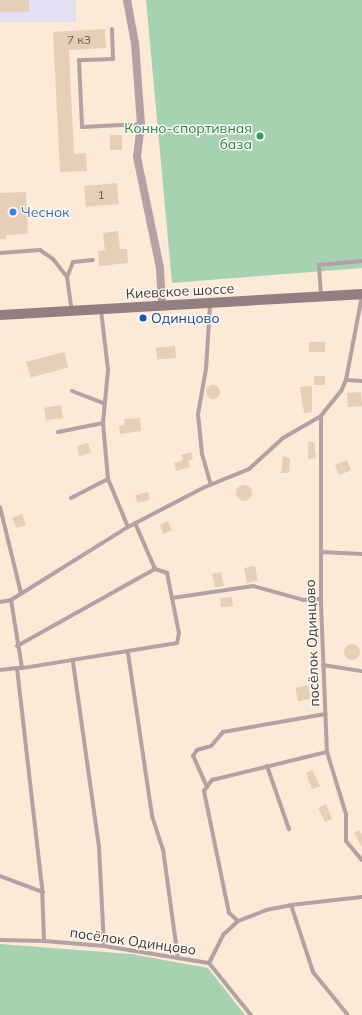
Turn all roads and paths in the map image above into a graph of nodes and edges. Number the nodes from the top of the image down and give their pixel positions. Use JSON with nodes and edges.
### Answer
{"nodes":[{"id":1,"x":126,"y":0,"type":"edge"},
{"id":2,"x":112,"y":29,"type":"dead end"},
{"id":3,"x":141,"y":124,"type":"junction"},
{"id":4,"x":0,"y":253,"type":"edge"},
{"id":5,"x":93,"y":260,"type":"dead end"},
{"id":6,"x":362,"y":261,"type":"edge"},
{"id":7,"x":67,"y":277,"type":"junction"},
{"id":8,"x":362,"y":295,"type":"edge"},
{"id":9,"x":321,"y":298,"type":"junction"},
{"id":10,"x":210,"y":304,"type":"junction"},
{"id":11,"x":162,"y":306,"type":"junction"},
{"id":12,"x":101,"y":310,"type":"junction"},
{"id":13,"x":72,"y":312,"type":"junction"},
{"id":14,"x":0,"y":315,"type":"edge"},
{"id":15,"x":346,"y":380,"type":"junction"},
{"id":16,"x":362,"y":381,"type":"edge"},
{"id":17,"x":72,"y":391,"type":"dead end"},
{"id":18,"x":104,"y":403,"type":"junction"},
{"id":19,"x":321,"y":416,"type":"junction"},
{"id":20,"x":103,"y":423,"type":"junction"},
{"id":21,"x":58,"y":432,"type":"dead end"},
{"id":22,"x":108,"y":479,"type":"junction"},
{"id":23,"x":211,"y":485,"type":"junction"},
{"id":24,"x":71,"y":498,"type":"dead end"},
{"id":25,"x":0,"y":507,"type":"edge"},
{"id":26,"x":135,"y":523,"type":"junction"},
{"id":27,"x":128,"y":527,"type":"junction"},
{"id":28,"x":321,"y":552,"type":"junction"},
{"id":29,"x":362,"y":554,"type":"edge"},
{"id":30,"x":155,"y":569,"type":"junction"},
{"id":31,"x":21,"y":593,"type":"junction"},
{"id":32,"x":172,"y":598,"type":"junction"},
{"id":33,"x":322,"y":599,"type":"junction"},
{"id":34,"x":11,"y":600,"type":"junction"},
{"id":35,"x":0,"y":602,"type":"edge"},
{"id":36,"x":17,"y":646,"type":"junction"},
{"id":37,"x":128,"y":653,"type":"junction"},
{"id":38,"x":73,"y":662,"type":"junction"},
{"id":39,"x":323,"y":665,"type":"junction"},
{"id":40,"x":19,"y":668,"type":"junction"},
{"id":41,"x":0,"y":670,"type":"edge"},
{"id":42,"x":362,"y":671,"type":"edge"},
{"id":43,"x":325,"y":714,"type":"junction"},
{"id":44,"x":327,"y":752,"type":"junction"},
{"id":45,"x":267,"y":766,"type":"junction"},
{"id":46,"x":207,"y":787,"type":"junction"},
{"id":47,"x":289,"y":829,"type":"dead end"},
{"id":48,"x":362,"y":860,"type":"edge"},
{"id":49,"x":0,"y":876,"type":"edge"},
{"id":50,"x":43,"y":892,"type":"junction"},
{"id":51,"x":362,"y":897,"type":"edge"},
{"id":52,"x":291,"y":905,"type":"junction"},
{"id":53,"x":238,"y":921,"type":"junction"},
{"id":54,"x":0,"y":940,"type":"edge"},
{"id":55,"x":44,"y":941,"type":"junction"},
{"id":56,"x":104,"y":946,"type":"junction"},
{"id":57,"x":178,"y":958,"type":"junction"},
{"id":58,"x":209,"y":964,"type":"junction"},
{"id":59,"x":251,"y":1015,"type":"edge"},
{"id":60,"x":348,"y":1015,"type":"edge"}],
"edges":[{"from":1,"to":3,"type":"street"},
{"from":2,"to":3,"type":"lane"},
{"from":3,"to":11,"type":"street"},
{"from":4,"to":7,"type":"lane"},
{"from":5,"to":7,"type":"lane"},
{"from":6,"to":9,"type":"lane"},
{"from":7,"to":13,"type":"lane"},
{"from":8,"to":9,"type":"main road","name":"Киевское шоссе"},
{"from":8,"to":15,"type":"lane"},
{"from":9,"to":10,"type":"main road","name":"Киевское шоссе"},
{"from":10,"to":11,"type":"main road","name":"Киевское шоссе"},
{"from":10,"to":23,"type":"lane"},
{"from":11,"to":12,"type":"main road","name":"Киевское шоссе"},
{"from":12,"to":13,"type":"main road","name":"Киевское шоссе"},
{"from":12,"to":18,"type":"lane"},
{"from":13,"to":14,"type":"main road","name":"Киевское шоссе"},
{"from":15,"to":16,"type":"lane"},
{"from":15,"to":19,"type":"lane"},
{"from":17,"to":18,"type":"lane"},
{"from":18,"to":20,"type":"lane"},
{"from":19,"to":23,"type":"lane"},
{"from":19,"to":28,"type":"lane","name":"посёлок Одинцово"},
{"from":20,"to":21,"type":"lane"},
{"from":20,"to":22,"type":"lane"},
{"from":22,"to":24,"type":"lane"},
{"from":22,"to":27,"type":"lane"},
{"from":23,"to":26,"type":"lane"},
{"from":25,"to":31,"type":"lane"},
{"from":26,"to":27,"type":"lane"},
{"from":26,"to":30,"type":"lane"},
{"from":27,"to":31,"type":"lane"},
{"from":28,"to":29,"type":"lane"},
{"from":28,"to":33,"type":"lane","name":"посёлок Одинцово"},
{"from":30,"to":32,"type":"lane"},
{"from":30,"to":36,"type":"lane"},
{"from":31,"to":34,"type":"lane"},
{"from":32,"to":33,"type":"lane"},
{"from":32,"to":37,"type":"lane"},
{"from":33,"to":39,"type":"lane","name":"посёлок Одинцово"},
{"from":34,"to":35,"type":"lane"},
{"from":34,"to":36,"type":"lane"},
{"from":36,"to":40,"type":"lane"},
{"from":37,"to":38,"type":"lane"},
{"from":37,"to":57,"type":"lane"},
{"from":38,"to":40,"type":"lane"},
{"from":38,"to":56,"type":"lane"},
{"from":39,"to":42,"type":"lane"},
{"from":39,"to":43,"type":"lane","name":"посёлок Одинцово"},
{"from":40,"to":41,"type":"lane"},
{"from":40,"to":50,"type":"lane"},
{"from":43,"to":44,"type":"lane","name":"посёлок Одинцово"},
{"from":43,"to":46,"type":"lane"},
{"from":44,"to":45,"type":"lane"},
{"from":44,"to":48,"type":"lane","name":"посёлок Одинцово"},
{"from":45,"to":46,"type":"lane"},
{"from":45,"to":47,"type":"lane"},
{"from":46,"to":53,"type":"lane"},
{"from":49,"to":50,"type":"lane"},
{"from":50,"to":55,"type":"lane"},
{"from":51,"to":52,"type":"lane","name":"посёлок Одинцово"},
{"from":52,"to":53,"type":"lane","name":"посёлок Одинцово"},
{"from":52,"to":60,"type":"lane"},
{"from":53,"to":58,"type":"lane","name":"посёлок Одинцово"},
{"from":54,"to":55,"type":"lane","name":"посёлок Одинцово"},
{"from":55,"to":56,"type":"lane","name":"посёлок Одинцово"},
{"from":56,"to":57,"type":"lane","name":"посёлок Одинцово"},
{"from":57,"to":58,"type":"lane","name":"посёлок Одинцово"},
{"from":58,"to":59,"type":"lane"}]}
